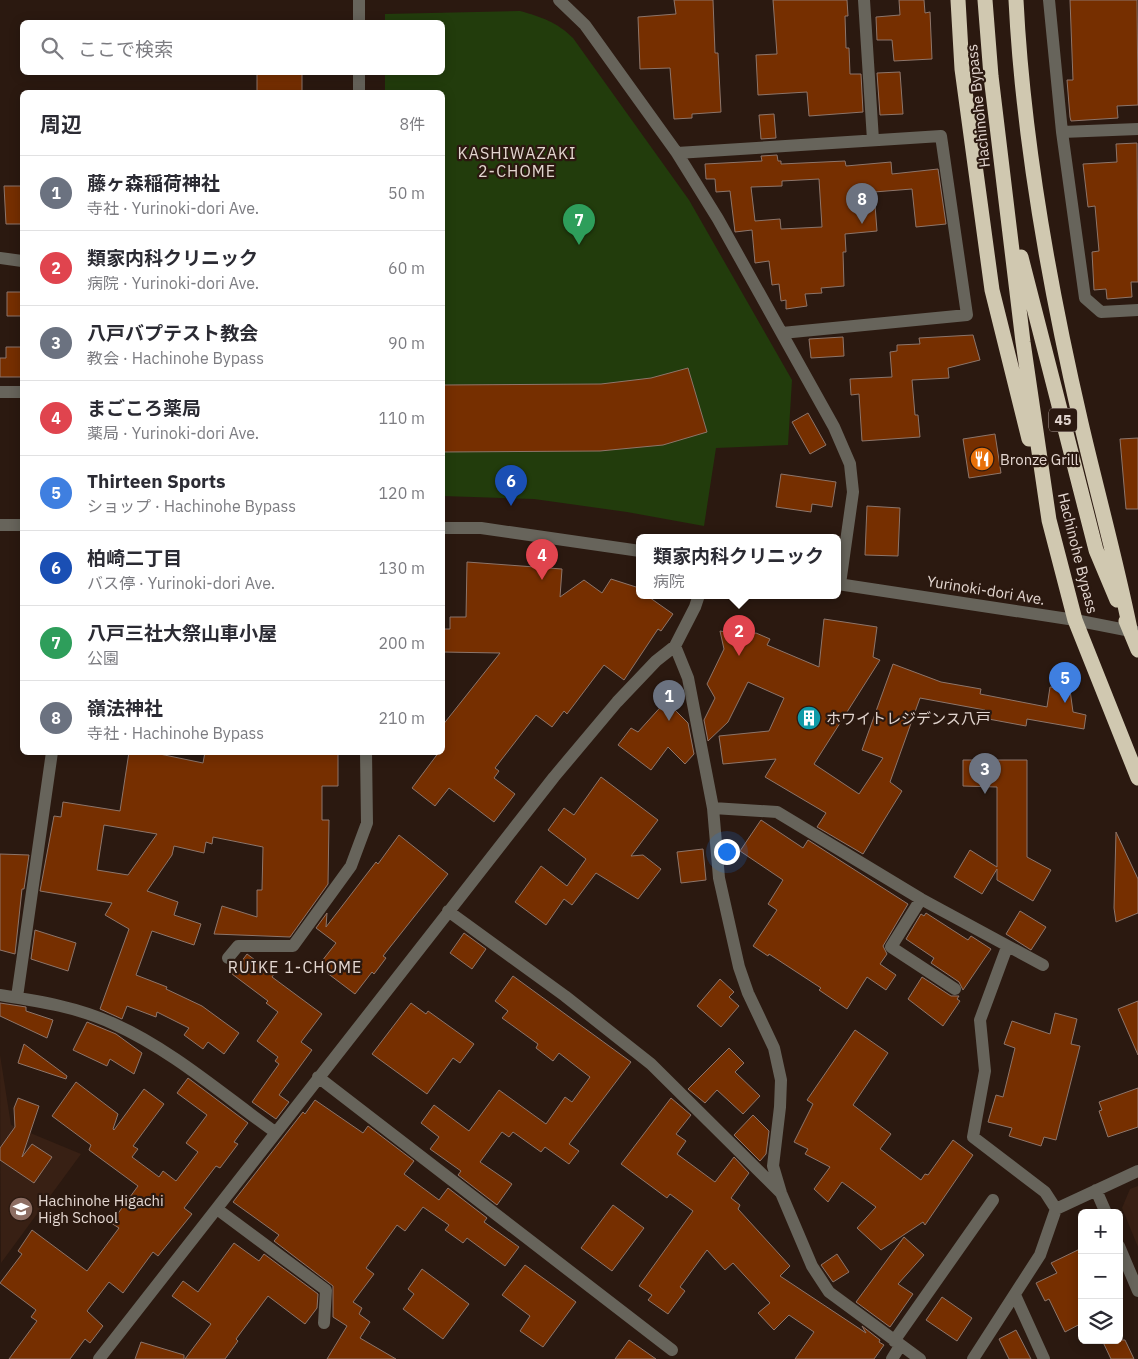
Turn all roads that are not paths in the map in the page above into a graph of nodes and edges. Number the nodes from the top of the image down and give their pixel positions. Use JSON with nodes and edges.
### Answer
{"nodes":[{"id":1,"x":359,"y":0,"type":"edge"},
{"id":2,"x":559,"y":0,"type":"edge"},
{"id":3,"x":864,"y":0,"type":"edge"},
{"id":4,"x":958,"y":0,"type":"edge"},
{"id":5,"x":985,"y":0,"type":"edge"},
{"id":6,"x":1016,"y":0,"type":"edge"},
{"id":7,"x":1048,"y":0,"type":"edge"},
{"id":8,"x":359,"y":20,"type":"edge"},
{"id":9,"x":359,"y":75,"type":"edge"},
{"id":10,"x":359,"y":90,"type":"edge"},
{"id":11,"x":1138,"y":129,"type":"edge"},
{"id":12,"x":1062,"y":132,"type":"junction"},
{"id":13,"x":873,"y":140,"type":"junction"},
{"id":14,"x":677,"y":153,"type":"junction"},
{"id":15,"x":1008,"y":207,"type":"junction"},
{"id":16,"x":0,"y":258,"type":"edge"},
{"id":17,"x":20,"y":261,"type":"edge"},
{"id":18,"x":1138,"y":310,"type":"edge"},
{"id":19,"x":782,"y":333,"type":"junction"},
{"id":20,"x":0,"y":392,"type":"edge"},
{"id":21,"x":20,"y":392,"type":"edge"},
{"id":22,"x":1049,"y":520,"type":"junction"},
{"id":23,"x":0,"y":525,"type":"edge"},
{"id":24,"x":20,"y":525,"type":"edge"},
{"id":25,"x":445,"y":528,"type":"edge"},
{"id":26,"x":636,"y":551,"type":"edge"},
{"id":27,"x":841,"y":571,"type":"edge"},
{"id":28,"x":841,"y":584,"type":"edge"},
{"id":29,"x":698,"y":599,"type":"edge"},
{"id":30,"x":1075,"y":620,"type":"junction"},
{"id":31,"x":1135,"y":630,"type":"edge"},
{"id":32,"x":675,"y":646,"type":"junction"},
{"id":33,"x":1138,"y":650,"type":"edge"},
{"id":34,"x":52,"y":755,"type":"edge"},
{"id":35,"x":366,"y":755,"type":"edge"},
{"id":36,"x":1138,"y":778,"type":"edge"},
{"id":37,"x":713,"y":808,"type":"junction"},
{"id":38,"x":920,"y":899,"type":"junction"},
{"id":39,"x":448,"y":911,"type":"junction"},
{"id":40,"x":1008,"y":947,"type":"junction"},
{"id":41,"x":228,"y":958,"type":"dead end"},
{"id":42,"x":1043,"y":965,"type":"dead end"},
{"id":43,"x":955,"y":989,"type":"dead end"},
{"id":44,"x":0,"y":994,"type":"edge"},
{"id":45,"x":16,"y":997,"type":"junction"},
{"id":46,"x":318,"y":1077,"type":"junction"},
{"id":47,"x":275,"y":1132,"type":"junction"},
{"id":48,"x":1138,"y":1171,"type":"edge"},
{"id":49,"x":1096,"y":1190,"type":"junction"},
{"id":50,"x":781,"y":1193,"type":"junction"},
{"id":51,"x":993,"y":1200,"type":"dead end"},
{"id":52,"x":217,"y":1209,"type":"junction"},
{"id":53,"x":1056,"y":1209,"type":"junction"},
{"id":54,"x":1104,"y":1209,"type":"edge"},
{"id":55,"x":1122,"y":1254,"type":"edge"},
{"id":56,"x":1138,"y":1291,"type":"edge"},
{"id":57,"x":1015,"y":1295,"type":"junction"},
{"id":58,"x":324,"y":1323,"type":"dead end"},
{"id":59,"x":897,"y":1344,"type":"junction"},
{"id":60,"x":672,"y":1350,"type":"dead end"},
{"id":61,"x":99,"y":1359,"type":"edge"},
{"id":62,"x":892,"y":1359,"type":"edge"},
{"id":63,"x":920,"y":1359,"type":"edge"},
{"id":64,"x":973,"y":1359,"type":"edge"},
{"id":65,"x":1044,"y":1359,"type":"edge"}],
"edges":[{"from":1,"to":8,"type":"street"},
{"from":2,"to":14,"type":"street"},
{"from":3,"to":13,"type":"street"},
{"from":4,"to":22,"type":"highway"},
{"from":5,"to":15,"type":"highway","name":"Hachinohe Bypass","number":"45"},
{"from":6,"to":31,"type":"highway"},
{"from":7,"to":12,"type":"street"},
{"from":9,"to":10,"type":"street"},
{"from":11,"to":12,"type":"street"},
{"from":12,"to":18,"type":"street"},
{"from":13,"to":14,"type":"street"},
{"from":13,"to":19,"type":"street"},
{"from":14,"to":19,"type":"street"},
{"from":15,"to":22,"type":"highway","name":"Hachinohe Bypass","number":"45"},
{"from":15,"to":31,"type":"highway","name":"Hachinohe Bypass","number":"45"},
{"from":16,"to":17,"type":"street"},
{"from":19,"to":27,"type":"street"},
{"from":20,"to":21,"type":"street"},
{"from":22,"to":30,"type":"highway","name":"Hachinohe Bypass","number":"45"},
{"from":23,"to":24,"type":"street"},
{"from":25,"to":26,"type":"street"},
{"from":28,"to":30,"type":"street","name":"Yurinoki-dori Ave."},
{"from":29,"to":32,"type":"street"},
{"from":30,"to":31,"type":"street","name":"Yurinoki-dori Ave."},
{"from":30,"to":36,"type":"highway","name":"Hachinohe Bypass","number":"45"},
{"from":31,"to":33,"type":"highway","name":"Hachinohe Bypass","number":"45"},
{"from":32,"to":37,"type":"street"},
{"from":32,"to":39,"type":"street"},
{"from":34,"to":45,"type":"street"},
{"from":35,"to":41,"type":"street"},
{"from":37,"to":38,"type":"street"},
{"from":37,"to":50,"type":"street"},
{"from":38,"to":40,"type":"street"},
{"from":38,"to":43,"type":"street"},
{"from":39,"to":46,"type":"street"},
{"from":39,"to":50,"type":"street"},
{"from":40,"to":42,"type":"street"},
{"from":40,"to":53,"type":"street"},
{"from":44,"to":45,"type":"street"},
{"from":45,"to":47,"type":"street"},
{"from":46,"to":47,"type":"street"},
{"from":46,"to":60,"type":"street"},
{"from":47,"to":52,"type":"street"},
{"from":48,"to":49,"type":"street"},
{"from":49,"to":53,"type":"street"},
{"from":49,"to":54,"type":"street"},
{"from":50,"to":59,"type":"street"},
{"from":51,"to":59,"type":"street"},
{"from":52,"to":58,"type":"street"},
{"from":52,"to":61,"type":"street"},
{"from":53,"to":57,"type":"street"},
{"from":55,"to":56,"type":"street"},
{"from":57,"to":64,"type":"street"},
{"from":57,"to":65,"type":"street"},
{"from":59,"to":62,"type":"street"},
{"from":59,"to":63,"type":"street"}]}
